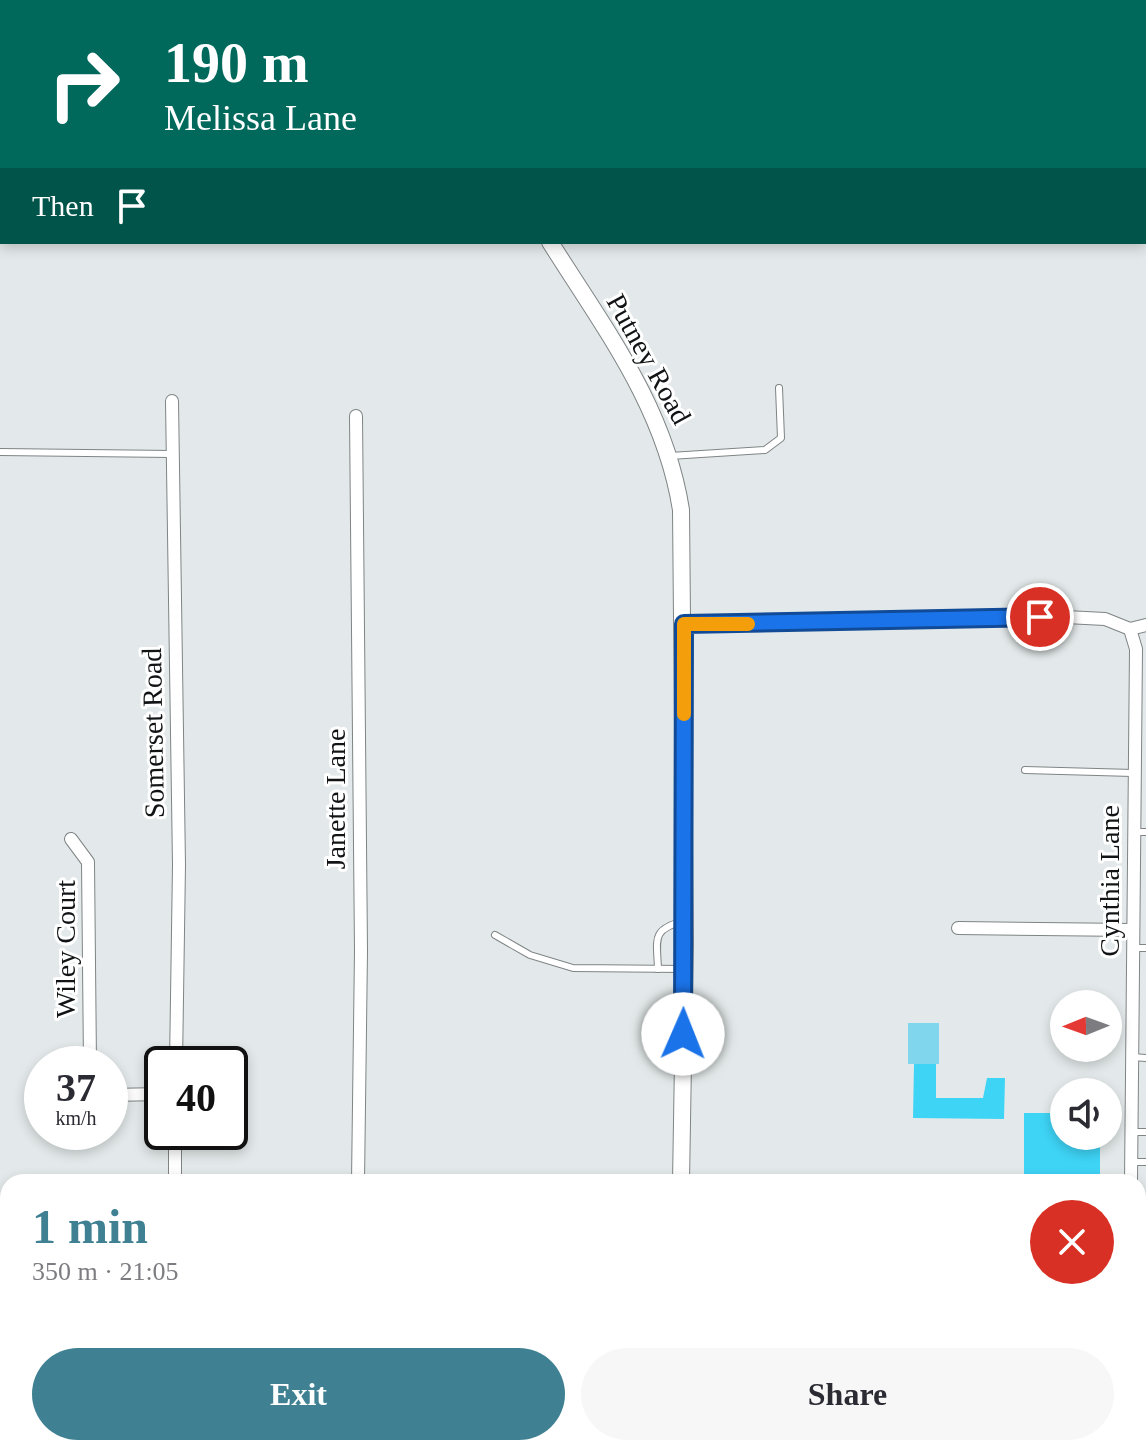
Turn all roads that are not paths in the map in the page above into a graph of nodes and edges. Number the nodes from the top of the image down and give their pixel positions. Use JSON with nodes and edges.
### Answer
{"nodes":[{"id":1,"x":551,"y":244,"type":"edge"},
{"id":2,"x":779,"y":388,"type":"dead end"},
{"id":3,"x":172,"y":401,"type":"dead end"},
{"id":4,"x":356,"y":416,"type":"dead end"},
{"id":5,"x":0,"y":452,"type":"edge"},
{"id":6,"x":172,"y":454,"type":"junction"},
{"id":7,"x":670,"y":456,"type":"junction"},
{"id":8,"x":684,"y":624,"type":"junction"},
{"id":9,"x":1146,"y":625,"type":"edge"},
{"id":10,"x":1130,"y":629,"type":"junction"},
{"id":11,"x":1025,"y":770,"type":"dead end"},
{"id":12,"x":1133,"y":773,"type":"junction"},
{"id":13,"x":1139,"y":788,"type":"edge"},
{"id":14,"x":1139,"y":832,"type":"edge"},
{"id":15,"x":71,"y":839,"type":"dead end"},
{"id":16,"x":684,"y":921,"type":"junction"},
{"id":17,"x":958,"y":928,"type":"dead end"},
{"id":18,"x":1133,"y":930,"type":"junction"},
{"id":19,"x":495,"y":935,"type":"dead end"},
{"id":20,"x":1139,"y":948,"type":"edge"},
{"id":21,"x":1139,"y":968,"type":"edge"},
{"id":22,"x":658,"y":969,"type":"junction"},
{"id":23,"x":684,"y":969,"type":"junction"},
{"id":24,"x":90,"y":1046,"type":"edge"},
{"id":25,"x":176,"y":1046,"type":"edge"},
{"id":26,"x":1139,"y":1058,"type":"edge"},
{"id":27,"x":1132,"y":1132,"type":"junction"},
{"id":28,"x":1146,"y":1132,"type":"edge"},
{"id":29,"x":175,"y":1150,"type":"edge"},
{"id":30,"x":1131,"y":1162,"type":"junction"},
{"id":31,"x":1146,"y":1162,"type":"edge"},
{"id":32,"x":175,"y":1174,"type":"edge"},
{"id":33,"x":358,"y":1174,"type":"edge"},
{"id":34,"x":681,"y":1174,"type":"edge"},
{"id":35,"x":1131,"y":1174,"type":"edge"}],
"edges":[{"from":1,"to":7,"type":"street","name":"Putney Road"},
{"from":2,"to":7,"type":"lane"},
{"from":3,"to":6,"type":"street","name":"Somerset Road"},
{"from":4,"to":33,"type":"street","name":"Janette Lane"},
{"from":5,"to":6,"type":"lane"},
{"from":6,"to":25,"type":"street","name":"Somerset Road"},
{"from":7,"to":8,"type":"street","name":"Putney Road"},
{"from":8,"to":10,"type":"street"},
{"from":8,"to":16,"type":"street","name":"Putney Road"},
{"from":9,"to":10,"type":"street"},
{"from":10,"to":12,"type":"street","name":"Cynthia Lane"},
{"from":11,"to":12,"type":"lane"},
{"from":12,"to":13,"type":"street","name":"Cynthia Lane"},
{"from":13,"to":14,"type":"street","name":"Cynthia Lane"},
{"from":14,"to":18,"type":"street","name":"Cynthia Lane"},
{"from":15,"to":24,"type":"street","name":"Wiley Court"},
{"from":16,"to":22,"type":"lane"},
{"from":16,"to":23,"type":"street","name":"Putney Road"},
{"from":17,"to":18,"type":"street"},
{"from":18,"to":20,"type":"street","name":"Cynthia Lane"},
{"from":19,"to":22,"type":"lane"},
{"from":20,"to":21,"type":"street","name":"Cynthia Lane"},
{"from":21,"to":26,"type":"street","name":"Cynthia Lane"},
{"from":22,"to":23,"type":"lane"},
{"from":23,"to":34,"type":"street","name":"Putney Road"},
{"from":26,"to":27,"type":"street","name":"Cynthia Lane"},
{"from":27,"to":28,"type":"lane"},
{"from":27,"to":30,"type":"street","name":"Cynthia Lane"},
{"from":29,"to":32,"type":"street"},
{"from":30,"to":31,"type":"lane"},
{"from":30,"to":35,"type":"street","name":"Cynthia Lane"}]}
